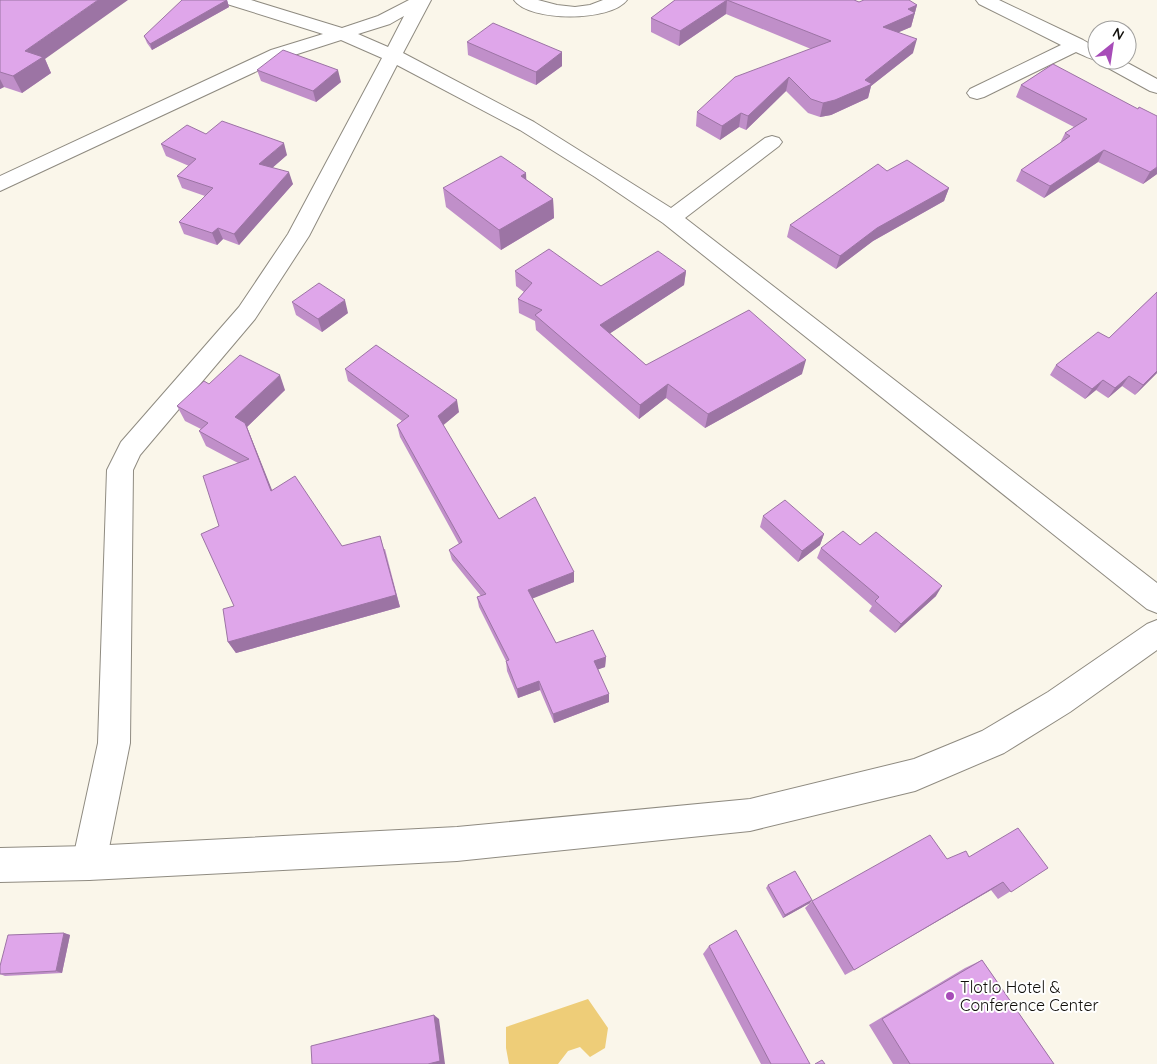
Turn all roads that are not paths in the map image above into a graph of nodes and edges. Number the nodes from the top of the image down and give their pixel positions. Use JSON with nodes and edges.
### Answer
{"nodes":[{"id":1,"x":233,"y":0,"type":"edge"},
{"id":2,"x":421,"y":0,"type":"edge"},
{"id":3,"x":523,"y":0,"type":"edge"},
{"id":4,"x":618,"y":0,"type":"edge"},
{"id":5,"x":985,"y":0,"type":"edge"},
{"id":6,"x":340,"y":33,"type":"junction"},
{"id":7,"x":1077,"y":44,"type":"junction"},
{"id":8,"x":1087,"y":49,"type":"edge"},
{"id":9,"x":392,"y":55,"type":"junction"},
{"id":10,"x":1126,"y":70,"type":"edge"},
{"id":11,"x":1157,"y":87,"type":"edge"},
{"id":12,"x":977,"y":93,"type":"dead end"},
{"id":13,"x":772,"y":142,"type":"dead end"},
{"id":14,"x":0,"y":184,"type":"edge"},
{"id":15,"x":671,"y":218,"type":"junction"},
{"id":16,"x":1157,"y":600,"type":"edge"},
{"id":17,"x":1157,"y":633,"type":"edge"},
{"id":18,"x":89,"y":863,"type":"junction"},
{"id":19,"x":0,"y":865,"type":"edge"}],
"edges":[{"from":1,"to":6,"type":"street"},
{"from":2,"to":6,"type":"street"},
{"from":2,"to":9,"type":"street"},
{"from":3,"to":4,"type":"street"},
{"from":5,"to":7,"type":"street"},
{"from":6,"to":9,"type":"street"},
{"from":6,"to":14,"type":"street"},
{"from":7,"to":8,"type":"street"},
{"from":7,"to":12,"type":"street"},
{"from":9,"to":15,"type":"street"},
{"from":9,"to":18,"type":"street"},
{"from":10,"to":11,"type":"street"},
{"from":13,"to":15,"type":"street"},
{"from":15,"to":16,"type":"street"},
{"from":17,"to":18,"type":"street"},
{"from":18,"to":19,"type":"street"}]}
